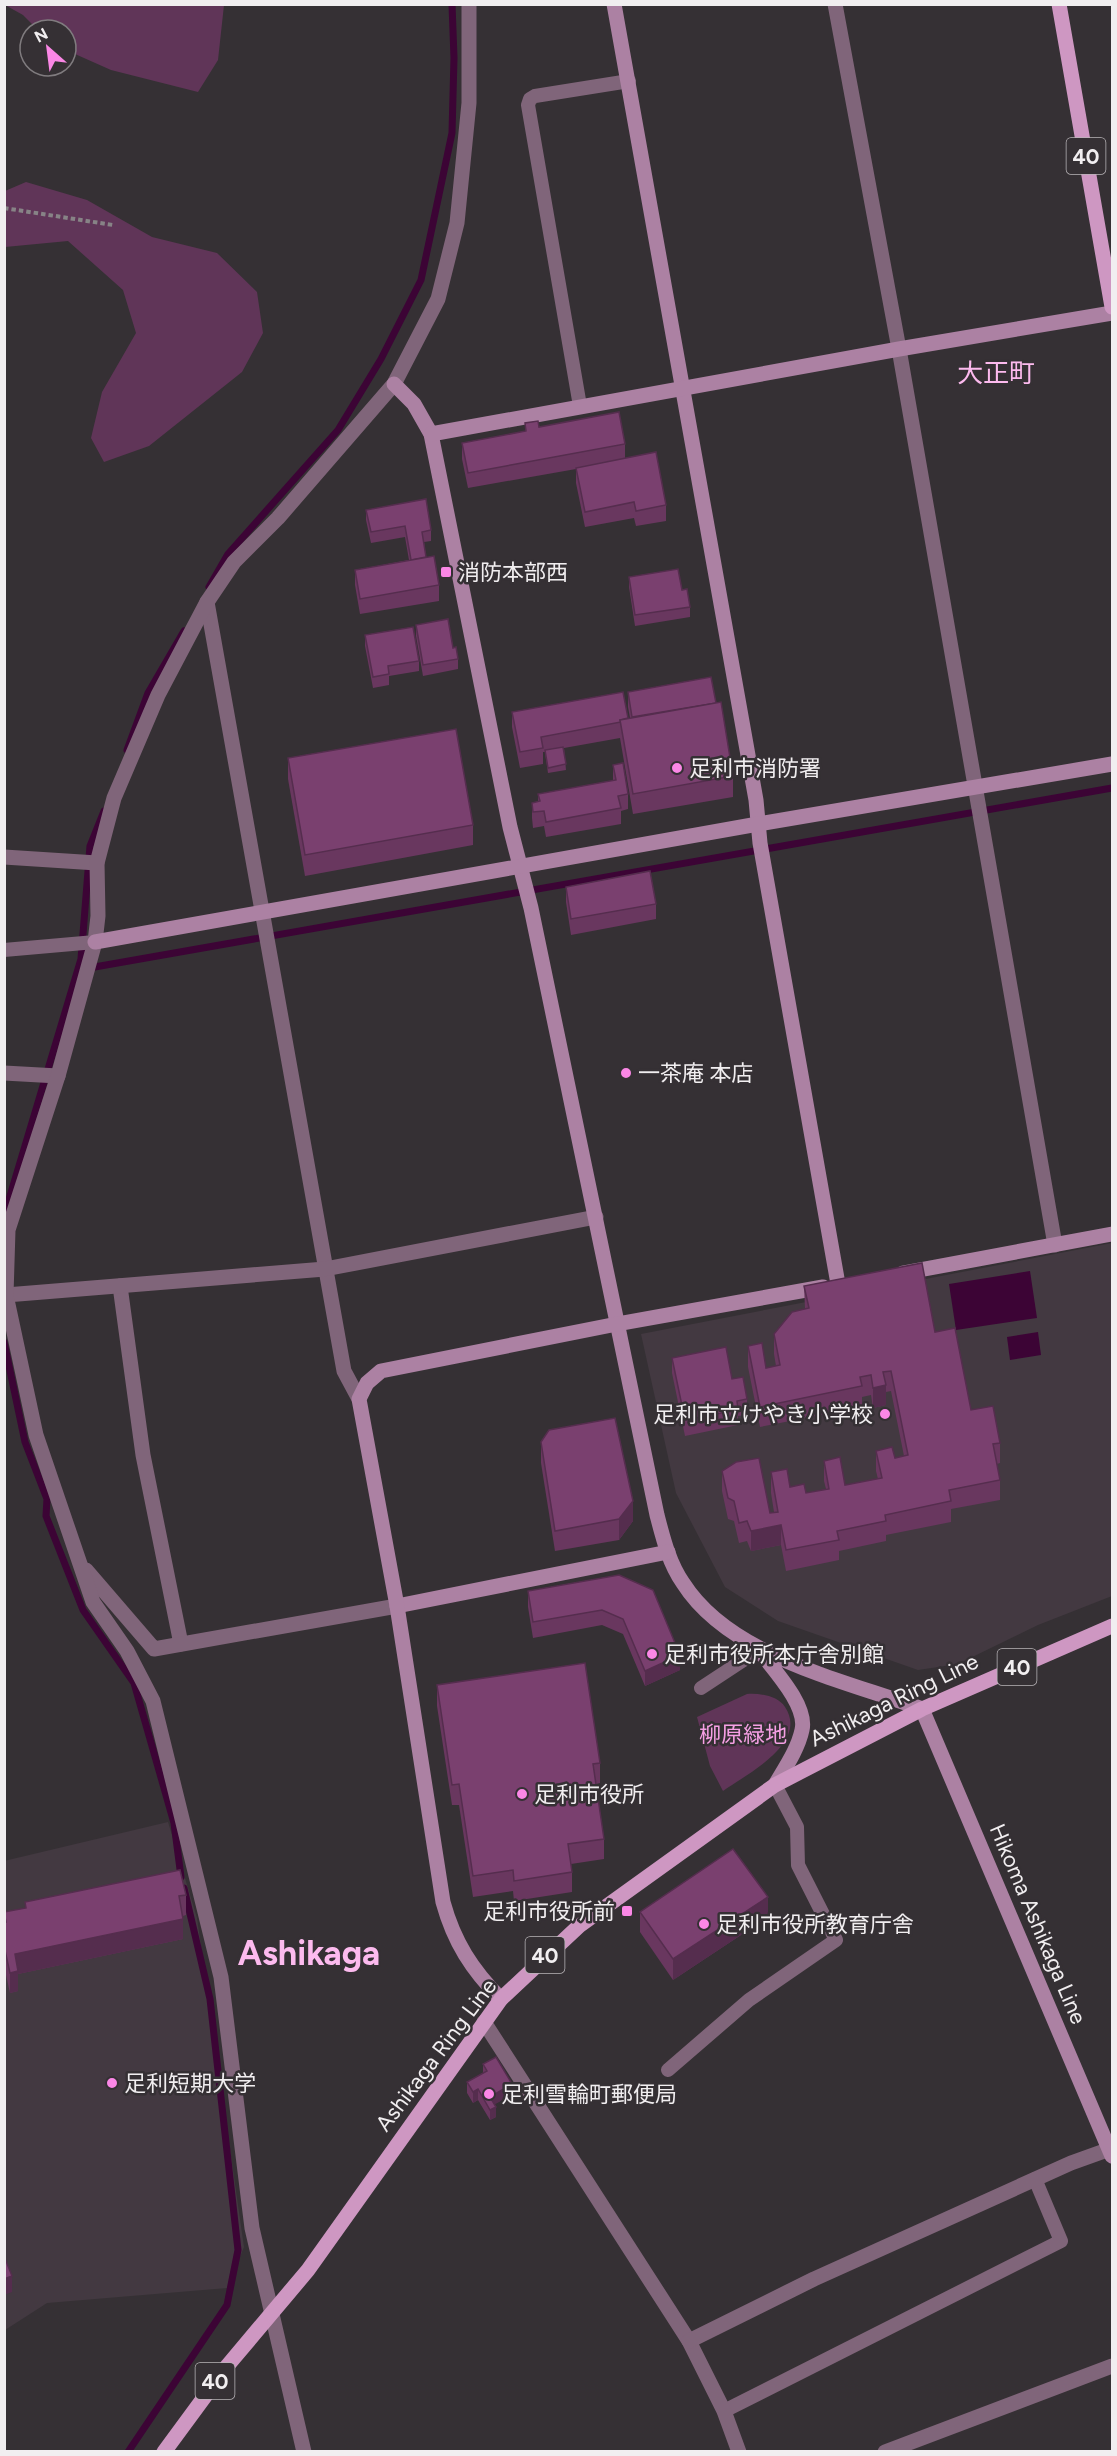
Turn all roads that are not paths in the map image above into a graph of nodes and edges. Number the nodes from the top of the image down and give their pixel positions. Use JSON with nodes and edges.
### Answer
{"nodes":[{"id":1,"x":469,"y":4,"type":"edge"},
{"id":2,"x":614,"y":4,"type":"edge"},
{"id":3,"x":835,"y":4,"type":"edge"},
{"id":4,"x":1059,"y":4,"type":"edge"},
{"id":5,"x":629,"y":81,"type":"junction"},
{"id":6,"x":1113,"y":307,"type":"edge"},
{"id":7,"x":1113,"y":314,"type":"edge"},
{"id":8,"x":899,"y":349,"type":"junction"},
{"id":9,"x":394,"y":384,"type":"junction"},
{"id":10,"x":682,"y":389,"type":"junction"},
{"id":11,"x":580,"y":406,"type":"junction"},
{"id":12,"x":431,"y":434,"type":"junction"},
{"id":13,"x":207,"y":602,"type":"junction"},
{"id":14,"x":1113,"y":764,"type":"edge"},
{"id":15,"x":975,"y":787,"type":"junction"},
{"id":16,"x":758,"y":824,"type":"junction"},
{"id":17,"x":4,"y":857,"type":"edge"},
{"id":18,"x":97,"y":863,"type":"junction"},
{"id":19,"x":521,"y":868,"type":"junction"},
{"id":20,"x":260,"y":912,"type":"junction"},
{"id":21,"x":95,"y":942,"type":"junction"},
{"id":22,"x":4,"y":950,"type":"edge"},
{"id":23,"x":4,"y":1073,"type":"edge"},
{"id":24,"x":58,"y":1076,"type":"junction"},
{"id":25,"x":596,"y":1217,"type":"junction"},
{"id":26,"x":1113,"y":1234,"type":"edge"},
{"id":27,"x":1055,"y":1245,"type":"junction"},
{"id":28,"x":325,"y":1269,"type":"junction"},
{"id":29,"x":884,"y":1276,"type":"edge"},
{"id":30,"x":120,"y":1286,"type":"junction"},
{"id":31,"x":6,"y":1295,"type":"edge"},
{"id":32,"x":617,"y":1324,"type":"junction"},
{"id":33,"x":359,"y":1399,"type":"junction"},
{"id":34,"x":668,"y":1552,"type":"junction"},
{"id":35,"x":80,"y":1563,"type":"junction"},
{"id":36,"x":397,"y":1606,"type":"junction"},
{"id":37,"x":1113,"y":1626,"type":"edge"},
{"id":38,"x":181,"y":1644,"type":"junction"},
{"id":39,"x":756,"y":1647,"type":"junction"},
{"id":40,"x":701,"y":1688,"type":"dead end"},
{"id":41,"x":922,"y":1709,"type":"junction"},
{"id":42,"x":776,"y":1785,"type":"junction"},
{"id":43,"x":501,"y":1999,"type":"junction"},
{"id":44,"x":484,"y":2022,"type":"junction"},
{"id":45,"x":669,"y":2070,"type":"dead end"},
{"id":46,"x":1110,"y":2146,"type":"edge"},
{"id":47,"x":1035,"y":2179,"type":"junction"},
{"id":48,"x":271,"y":2314,"type":"junction"},
{"id":49,"x":689,"y":2341,"type":"junction"},
{"id":50,"x":1113,"y":2366,"type":"edge"},
{"id":51,"x":724,"y":2411,"type":"junction"},
{"id":52,"x":164,"y":2451,"type":"edge"},
{"id":53,"x":304,"y":2451,"type":"edge"},
{"id":54,"x":739,"y":2451,"type":"edge"},
{"id":55,"x":885,"y":2451,"type":"edge"}],
"edges":[{"from":1,"to":9,"type":"street"},
{"from":2,"to":5,"type":"street"},
{"from":3,"to":8,"type":"street"},
{"from":4,"to":6,"type":"main road","number":"40"},
{"from":5,"to":10,"type":"street"},
{"from":5,"to":11,"type":"lane"},
{"from":7,"to":8,"type":"street"},
{"from":8,"to":10,"type":"street"},
{"from":8,"to":15,"type":"street"},
{"from":9,"to":12,"type":"street"},
{"from":9,"to":13,"type":"street"},
{"from":10,"to":11,"type":"street"},
{"from":10,"to":16,"type":"street"},
{"from":11,"to":12,"type":"street"},
{"from":12,"to":19,"type":"street"},
{"from":13,"to":18,"type":"street"},
{"from":13,"to":20,"type":"street"},
{"from":14,"to":15,"type":"street"},
{"from":15,"to":16,"type":"street"},
{"from":15,"to":27,"type":"street"},
{"from":16,"to":19,"type":"street"},
{"from":16,"to":32,"type":"street"},
{"from":17,"to":18,"type":"street"},
{"from":18,"to":21,"type":"street"},
{"from":19,"to":20,"type":"street"},
{"from":19,"to":25,"type":"street"},
{"from":20,"to":21,"type":"street"},
{"from":20,"to":28,"type":"street"},
{"from":21,"to":22,"type":"lane"},
{"from":21,"to":24,"type":"street"},
{"from":23,"to":24,"type":"street"},
{"from":24,"to":31,"type":"street"},
{"from":25,"to":28,"type":"street"},
{"from":25,"to":32,"type":"street"},
{"from":26,"to":27,"type":"street"},
{"from":27,"to":29,"type":"street"},
{"from":28,"to":30,"type":"street"},
{"from":28,"to":33,"type":"street"},
{"from":30,"to":31,"type":"street"},
{"from":30,"to":38,"type":"street"},
{"from":31,"to":35,"type":"street"},
{"from":32,"to":33,"type":"street"},
{"from":32,"to":34,"type":"street"},
{"from":33,"to":36,"type":"street"},
{"from":34,"to":36,"type":"street"},
{"from":34,"to":39,"type":"street"},
{"from":35,"to":38,"type":"street"},
{"from":35,"to":48,"type":"street"},
{"from":36,"to":38,"type":"street"},
{"from":36,"to":43,"type":"street"},
{"from":37,"to":41,"type":"main road","name":"Ashikaga Ring Line","number":"40"},
{"from":39,"to":40,"type":"lane"},
{"from":39,"to":41,"type":"street"},
{"from":39,"to":42,"type":"street"},
{"from":41,"to":42,"type":"main road","name":"Ashikaga Ring Line","number":"40"},
{"from":41,"to":46,"type":"street","name":"Hikoma Ashikaga Line"},
{"from":42,"to":43,"type":"main road","name":"Ashikaga Ring Line","number":"40"},
{"from":42,"to":45,"type":"lane"},
{"from":43,"to":44,"type":"main road","name":"Ashikaga Ring Line","number":"40"},
{"from":44,"to":48,"type":"main road","name":"Ashikaga Ring Line","number":"40"},
{"from":44,"to":49,"type":"street"},
{"from":46,"to":47,"type":"street"},
{"from":47,"to":49,"type":"street"},
{"from":47,"to":51,"type":"lane"},
{"from":48,"to":52,"type":"main road","name":"Ashikaga Ring Line","number":"40"},
{"from":48,"to":53,"type":"street"},
{"from":49,"to":51,"type":"street"},
{"from":50,"to":55,"type":"street"},
{"from":51,"to":54,"type":"street"}]}
